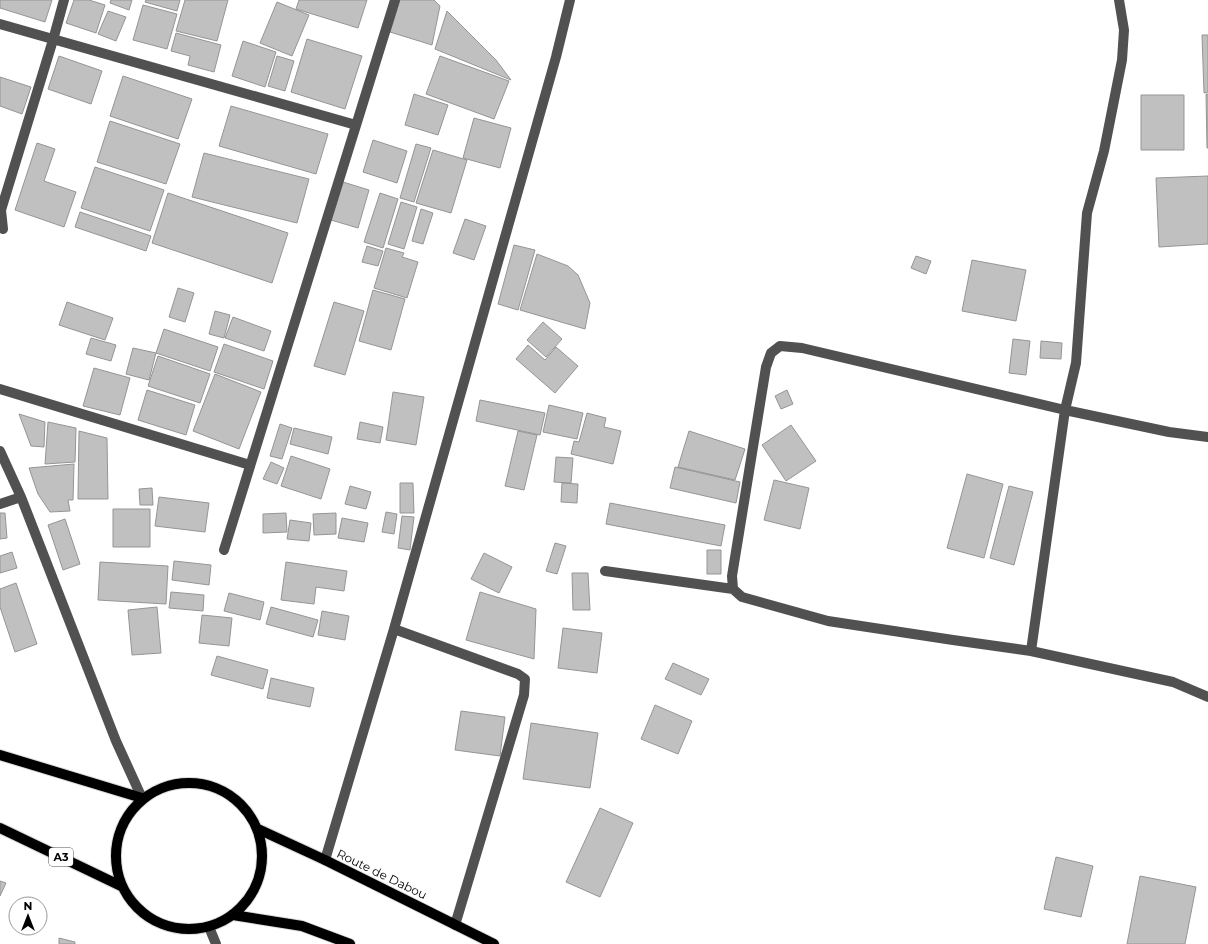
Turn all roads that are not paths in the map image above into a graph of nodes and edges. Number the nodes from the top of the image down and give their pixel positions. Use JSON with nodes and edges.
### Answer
{"nodes":[{"id":1,"x":64,"y":0,"type":"edge"},
{"id":2,"x":395,"y":0,"type":"edge"},
{"id":3,"x":570,"y":0,"type":"edge"},
{"id":4,"x":1119,"y":0,"type":"edge"},
{"id":5,"x":0,"y":24,"type":"edge"},
{"id":6,"x":53,"y":40,"type":"junction"},
{"id":7,"x":356,"y":126,"type":"junction"},
{"id":8,"x":3,"y":229,"type":"dead end"},
{"id":9,"x":0,"y":389,"type":"edge"},
{"id":10,"x":1065,"y":410,"type":"junction"},
{"id":11,"x":1208,"y":437,"type":"edge"},
{"id":12,"x":0,"y":451,"type":"edge"},
{"id":13,"x":250,"y":465,"type":"junction"},
{"id":14,"x":21,"y":497,"type":"junction"},
{"id":15,"x":0,"y":504,"type":"edge"},
{"id":16,"x":224,"y":550,"type":"dead end"},
{"id":17,"x":605,"y":571,"type":"dead end"},
{"id":18,"x":732,"y":588,"type":"junction"},
{"id":19,"x":394,"y":628,"type":"junction"},
{"id":20,"x":1031,"y":651,"type":"junction"},
{"id":21,"x":1208,"y":697,"type":"edge"},
{"id":22,"x":0,"y":755,"type":"edge"},
{"id":23,"x":142,"y":798,"type":"junction"},
{"id":24,"x":0,"y":828,"type":"edge"},
{"id":25,"x":258,"y":829,"type":"junction"},
{"id":26,"x":325,"y":860,"type":"junction"},
{"id":27,"x":121,"y":886,"type":"junction"},
{"id":28,"x":233,"y":915,"type":"junction"},
{"id":29,"x":456,"y":925,"type":"junction"},
{"id":30,"x":209,"y":927,"type":"junction"},
{"id":31,"x":216,"y":944,"type":"edge"},
{"id":32,"x":350,"y":944,"type":"edge"},
{"id":33,"x":494,"y":944,"type":"edge"}],
"edges":[{"from":1,"to":6,"type":"street"},
{"from":2,"to":7,"type":"street"},
{"from":3,"to":19,"type":"street"},
{"from":4,"to":10,"type":"street"},
{"from":5,"to":6,"type":"street"},
{"from":6,"to":7,"type":"street"},
{"from":6,"to":8,"type":"street"},
{"from":7,"to":13,"type":"street"},
{"from":9,"to":13,"type":"street"},
{"from":10,"to":11,"type":"street"},
{"from":10,"to":18,"type":"street"},
{"from":10,"to":20,"type":"street"},
{"from":12,"to":14,"type":"street"},
{"from":13,"to":16,"type":"street"},
{"from":14,"to":15,"type":"street"},
{"from":14,"to":23,"type":"street"},
{"from":17,"to":18,"type":"street"},
{"from":18,"to":20,"type":"street"},
{"from":19,"to":26,"type":"street"},
{"from":19,"to":29,"type":"street"},
{"from":20,"to":21,"type":"street"},
{"from":22,"to":23,"type":"main road"},
{"from":23,"to":25,"type":"main road"},
{"from":23,"to":27,"type":"main road"},
{"from":24,"to":27,"type":"main road","number":"A3"},
{"from":25,"to":26,"type":"main road","name":"Route de Dabou"},
{"from":25,"to":28,"type":"main road"},
{"from":26,"to":29,"type":"main road","name":"Route de Dabou"},
{"from":27,"to":30,"type":"main road"},
{"from":28,"to":30,"type":"main road"},
{"from":28,"to":32,"type":"main road"},
{"from":29,"to":33,"type":"main road","name":"Route de Dabou"},
{"from":30,"to":31,"type":"street"}]}
